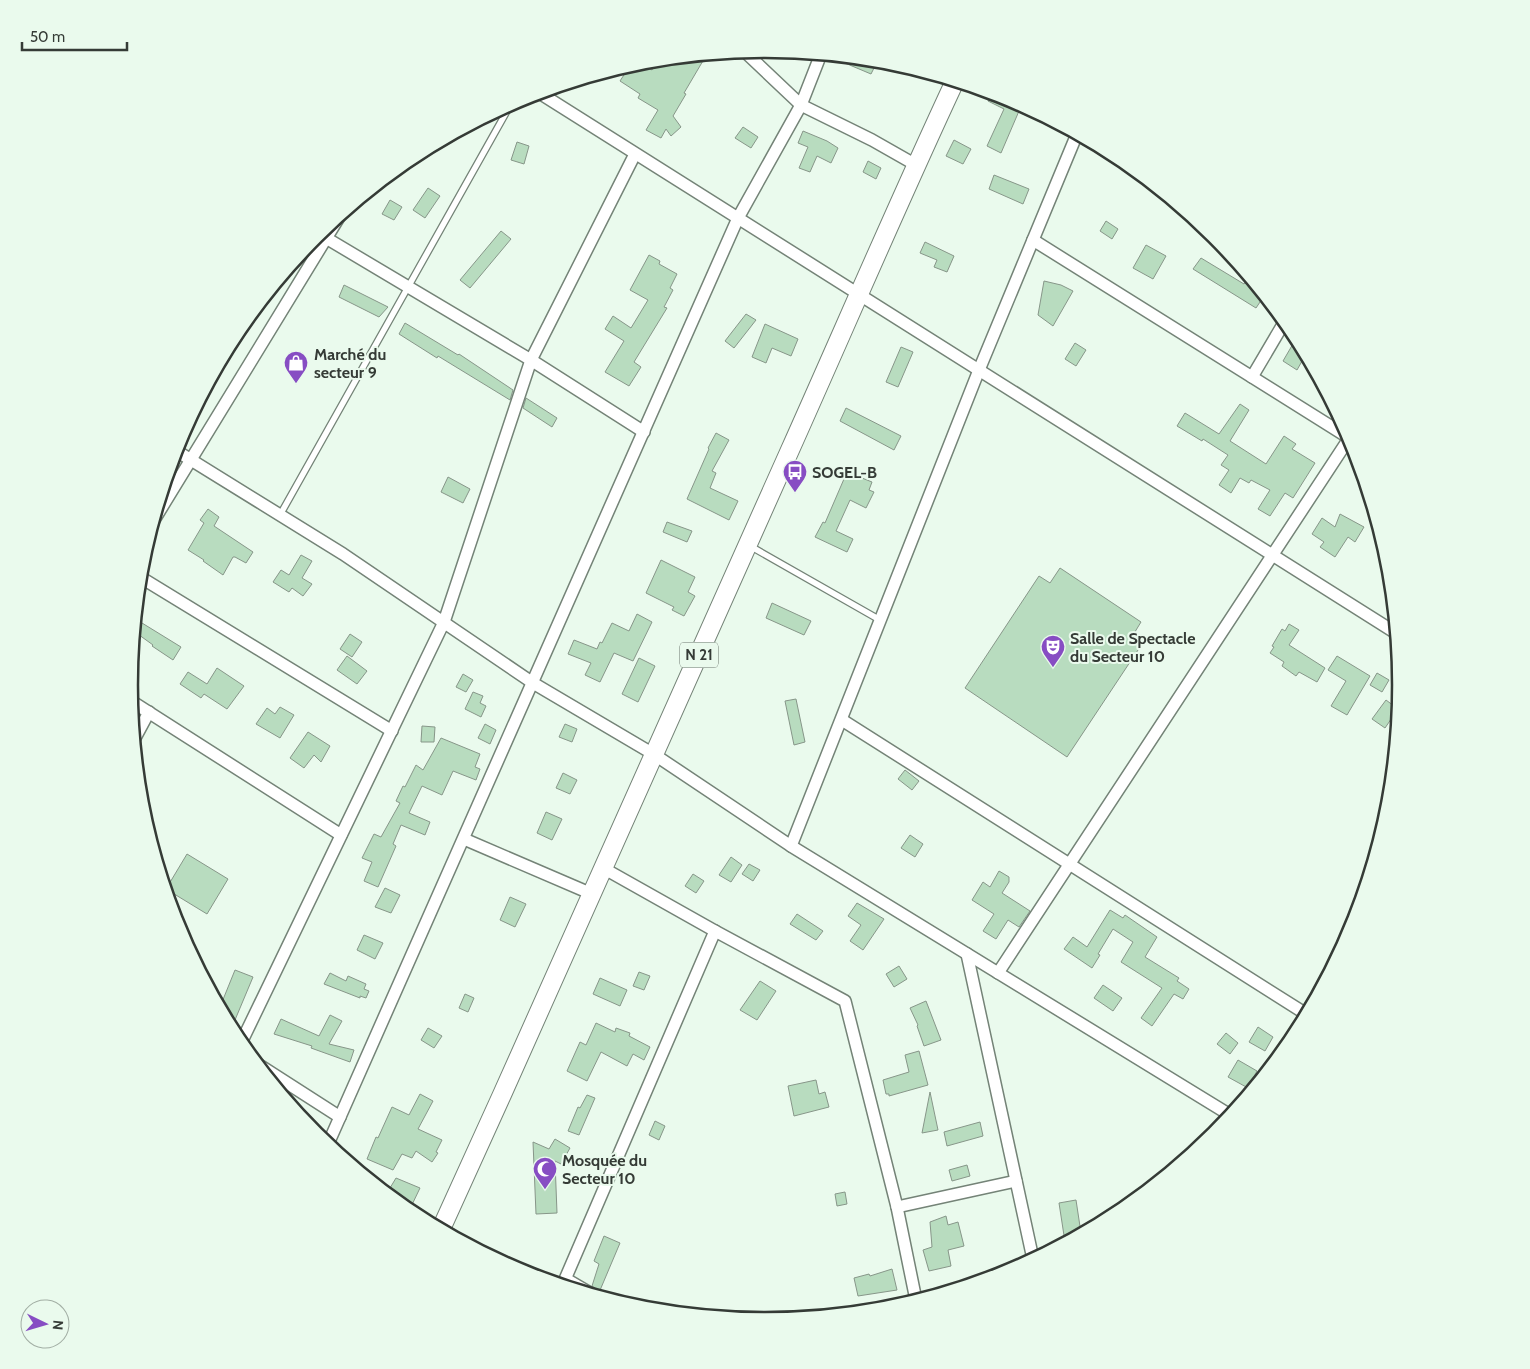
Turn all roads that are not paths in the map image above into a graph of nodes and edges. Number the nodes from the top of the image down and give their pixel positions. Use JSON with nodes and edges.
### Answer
{"nodes":[{"id":1,"x":752,"y":58,"type":"edge"},
{"id":2,"x":819,"y":60,"type":"edge"},
{"id":3,"x":952,"y":87,"type":"edge"},
{"id":4,"x":546,"y":97,"type":"edge"},
{"id":5,"x":801,"y":105,"type":"junction"},
{"id":6,"x":505,"y":114,"type":"edge"},
{"id":7,"x":1074,"y":139,"type":"edge"},
{"id":8,"x":635,"y":154,"type":"junction"},
{"id":9,"x":916,"y":165,"type":"junction"},
{"id":10,"x":738,"y":218,"type":"junction"},
{"id":11,"x":326,"y":238,"type":"joint"},
{"id":12,"x":1033,"y":240,"type":"junction"},
{"id":13,"x":409,"y":287,"type":"junction"},
{"id":14,"x":859,"y":296,"type":"junction"},
{"id":15,"x":1281,"y":330,"type":"edge"},
{"id":16,"x":531,"y":360,"type":"junction"},
{"id":17,"x":979,"y":370,"type":"junction"},
{"id":18,"x":1252,"y":377,"type":"junction"},
{"id":19,"x":1337,"y":430,"type":"edge"},
{"id":20,"x":644,"y":432,"type":"junction"},
{"id":21,"x":1345,"y":446,"type":"edge"},
{"id":22,"x":182,"y":454,"type":"edge"},
{"id":23,"x":192,"y":460,"type":"junction"},
{"id":24,"x":165,"y":503,"type":"edge"},
{"id":25,"x":280,"y":515,"type":"junction"},
{"id":26,"x":748,"y":545,"type":"junction"},
{"id":27,"x":1273,"y":556,"type":"junction"},
{"id":28,"x":147,"y":581,"type":"edge"},
{"id":29,"x":880,"y":620,"type":"junction"},
{"id":30,"x":444,"y":622,"type":"junction"},
{"id":31,"x":1390,"y":629,"type":"edge"},
{"id":32,"x":533,"y":683,"type":"junction"},
{"id":33,"x":139,"y":706,"type":"edge"},
{"id":34,"x":149,"y":712,"type":"junction"},
{"id":35,"x":842,"y":720,"type":"junction"},
{"id":36,"x":139,"y":729,"type":"edge"},
{"id":37,"x":392,"y":731,"type":"junction"},
{"id":38,"x":655,"y":755,"type":"junction"},
{"id":39,"x":341,"y":836,"type":"junction"},
{"id":40,"x":464,"y":839,"type":"junction"},
{"id":41,"x":791,"y":846,"type":"junction"},
{"id":42,"x":1070,"y":864,"type":"junction"},
{"id":43,"x":603,"y":868,"type":"junction"},
{"id":44,"x":592,"y":894,"type":"junction"},
{"id":45,"x":715,"y":931,"type":"junction"},
{"id":46,"x":967,"y":954,"type":"junction"},
{"id":47,"x":998,"y":973,"type":"junction"},
{"id":48,"x":1300,"y":1010,"type":"edge"},
{"id":49,"x":245,"y":1034,"type":"edge"},
{"id":50,"x":276,"y":1076,"type":"edge"},
{"id":51,"x":1224,"y":1111,"type":"edge"},
{"id":52,"x":340,"y":1116,"type":"junction"},
{"id":53,"x":331,"y":1137,"type":"edge"},
{"id":54,"x":1016,"y":1180,"type":"junction"},
{"id":55,"x":897,"y":1207,"type":"junction"},
{"id":56,"x":444,"y":1223,"type":"edge"},
{"id":57,"x":1031,"y":1252,"type":"edge"},
{"id":58,"x":566,"y":1279,"type":"edge"},
{"id":59,"x":915,"y":1293,"type":"edge"}],
"edges":[{"from":1,"to":5,"type":"street"},
{"from":2,"to":5,"type":"street"},
{"from":3,"to":9,"type":"main road","number":"N 21"},
{"from":4,"to":8,"type":"street"},
{"from":5,"to":9,"type":"street"},
{"from":5,"to":10,"type":"street"},
{"from":6,"to":13,"type":"lane"},
{"from":7,"to":12,"type":"street"},
{"from":8,"to":10,"type":"street"},
{"from":8,"to":16,"type":"street"},
{"from":9,"to":14,"type":"main road","number":"N 21"},
{"from":10,"to":14,"type":"street"},
{"from":10,"to":20,"type":"street"},
{"from":11,"to":13,"type":"street"},
{"from":11,"to":23,"type":"street"},
{"from":12,"to":17,"type":"street"},
{"from":12,"to":18,"type":"street"},
{"from":13,"to":16,"type":"street"},
{"from":13,"to":25,"type":"lane"},
{"from":14,"to":17,"type":"street"},
{"from":14,"to":26,"type":"main road","number":"N 21"},
{"from":15,"to":18,"type":"street"},
{"from":16,"to":20,"type":"street"},
{"from":16,"to":30,"type":"street"},
{"from":17,"to":27,"type":"street"},
{"from":17,"to":29,"type":"street"},
{"from":18,"to":19,"type":"street"},
{"from":20,"to":32,"type":"street"},
{"from":21,"to":27,"type":"street"},
{"from":22,"to":23,"type":"street"},
{"from":23,"to":24,"type":"street"},
{"from":23,"to":25,"type":"street"},
{"from":25,"to":30,"type":"street"},
{"from":26,"to":29,"type":"lane"},
{"from":26,"to":38,"type":"main road","number":"N 21"},
{"from":27,"to":31,"type":"street"},
{"from":27,"to":42,"type":"street"},
{"from":28,"to":37,"type":"street"},
{"from":29,"to":35,"type":"street"},
{"from":30,"to":32,"type":"street"},
{"from":30,"to":37,"type":"street"},
{"from":32,"to":38,"type":"street"},
{"from":32,"to":40,"type":"street"},
{"from":33,"to":34,"type":"street"},
{"from":34,"to":36,"type":"street"},
{"from":34,"to":39,"type":"street"},
{"from":35,"to":41,"type":"street"},
{"from":35,"to":42,"type":"street"},
{"from":37,"to":39,"type":"street"},
{"from":38,"to":41,"type":"street"},
{"from":38,"to":43,"type":"main road","number":"N 21"},
{"from":39,"to":49,"type":"street"},
{"from":40,"to":44,"type":"street"},
{"from":40,"to":52,"type":"street"},
{"from":41,"to":46,"type":"street"},
{"from":42,"to":47,"type":"street"},
{"from":42,"to":48,"type":"street"},
{"from":43,"to":44,"type":"main road","number":"N 21"},
{"from":43,"to":45,"type":"street"},
{"from":44,"to":56,"type":"main road","number":"N 21"},
{"from":45,"to":55,"type":"street"},
{"from":45,"to":58,"type":"street"},
{"from":46,"to":47,"type":"street"},
{"from":46,"to":54,"type":"street"},
{"from":47,"to":51,"type":"street"},
{"from":50,"to":52,"type":"street"},
{"from":52,"to":53,"type":"street"},
{"from":54,"to":55,"type":"street"},
{"from":54,"to":57,"type":"street"},
{"from":55,"to":59,"type":"street"}]}
